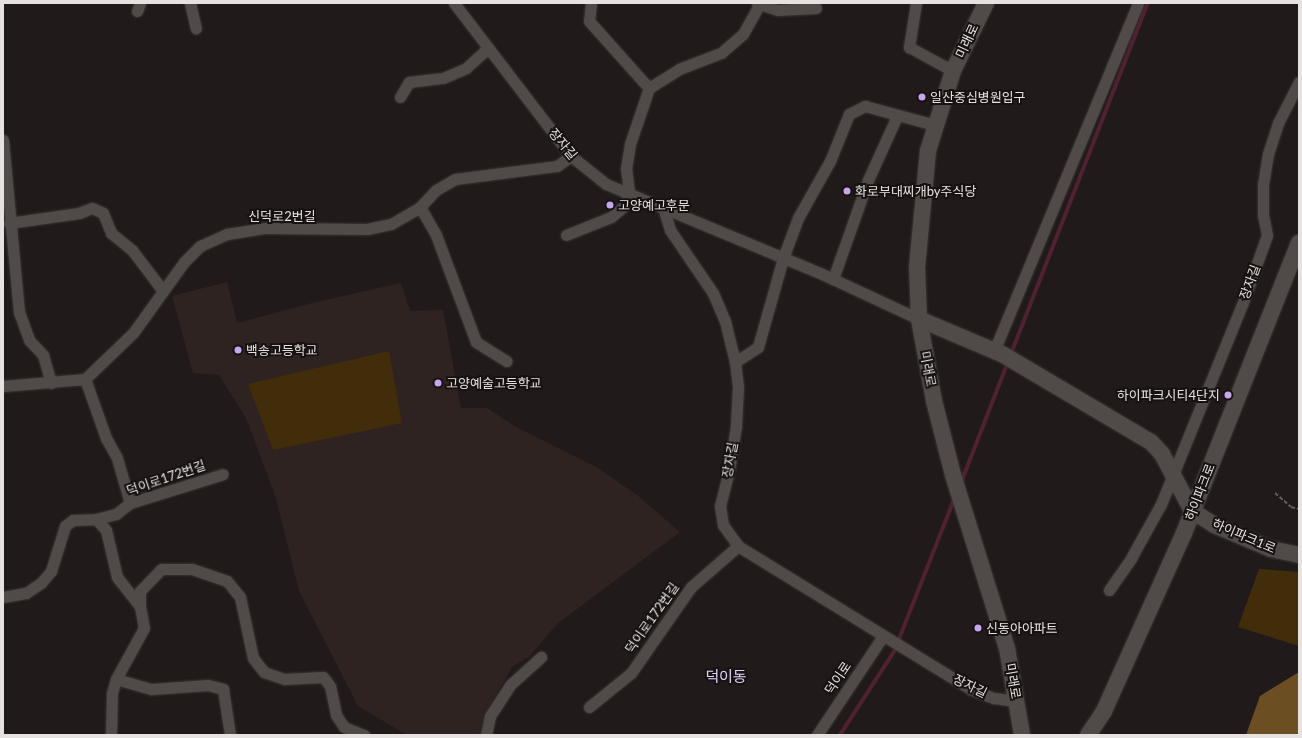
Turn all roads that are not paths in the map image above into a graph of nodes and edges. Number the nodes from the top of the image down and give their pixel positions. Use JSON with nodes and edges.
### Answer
{"nodes":[{"id":1,"x":190,"y":3,"type":"edge"},
{"id":2,"x":454,"y":3,"type":"edge"},
{"id":3,"x":591,"y":3,"type":"edge"},
{"id":4,"x":916,"y":3,"type":"edge"},
{"id":5,"x":986,"y":3,"type":"edge"},
{"id":6,"x":1138,"y":3,"type":"edge"},
{"id":7,"x":759,"y":4,"type":"edge"},
{"id":8,"x":816,"y":8,"type":"dead end"},
{"id":9,"x":196,"y":28,"type":"dead end"},
{"id":10,"x":488,"y":48,"type":"junction"},
{"id":11,"x":953,"y":71,"type":"junction"},
{"id":12,"x":1299,"y":82,"type":"edge"},
{"id":13,"x":649,"y":88,"type":"junction"},
{"id":14,"x":400,"y":97,"type":"dead end"},
{"id":15,"x":897,"y":116,"type":"junction"},
{"id":16,"x":935,"y":125,"type":"junction"},
{"id":17,"x":3,"y":140,"type":"edge"},
{"id":18,"x":571,"y":156,"type":"junction"},
{"id":19,"x":629,"y":192,"type":"junction"},
{"id":20,"x":420,"y":207,"type":"junction"},
{"id":21,"x":663,"y":207,"type":"junction"},
{"id":22,"x":9,"y":223,"type":"junction"},
{"id":23,"x":566,"y":235,"type":"dead end"},
{"id":24,"x":1299,"y":243,"type":"edge"},
{"id":25,"x":783,"y":258,"type":"junction"},
{"id":26,"x":833,"y":279,"type":"junction"},
{"id":27,"x":163,"y":291,"type":"junction"},
{"id":28,"x":919,"y":319,"type":"junction"},
{"id":29,"x":998,"y":353,"type":"junction"},
{"id":30,"x":507,"y":361,"type":"dead end"},
{"id":31,"x":735,"y":362,"type":"junction"},
{"id":32,"x":85,"y":379,"type":"junction"},
{"id":33,"x":51,"y":383,"type":"junction"},
{"id":34,"x":3,"y":386,"type":"edge"},
{"id":35,"x":223,"y":474,"type":"dead end"},
{"id":36,"x":1173,"y":478,"type":"junction"},
{"id":37,"x":130,"y":503,"type":"junction"},
{"id":38,"x":1192,"y":511,"type":"junction"},
{"id":39,"x":96,"y":518,"type":"junction"},
{"id":40,"x":738,"y":546,"type":"junction"},
{"id":41,"x":1299,"y":555,"type":"edge"},
{"id":42,"x":1109,"y":590,"type":"dead end"},
{"id":43,"x":3,"y":597,"type":"edge"},
{"id":44,"x":140,"y":606,"type":"junction"},
{"id":45,"x":887,"y":637,"type":"junction"},
{"id":46,"x":541,"y":657,"type":"dead end"},
{"id":47,"x":116,"y":679,"type":"junction"},
{"id":48,"x":1016,"y":701,"type":"junction"},
{"id":49,"x":589,"y":707,"type":"dead end"},
{"id":50,"x":111,"y":735,"type":"edge"},
{"id":51,"x":230,"y":735,"type":"edge"},
{"id":52,"x":364,"y":735,"type":"edge"},
{"id":53,"x":486,"y":735,"type":"edge"},
{"id":54,"x":817,"y":735,"type":"edge"},
{"id":55,"x":1022,"y":735,"type":"edge"},
{"id":56,"x":1088,"y":735,"type":"edge"}],
"edges":[{"from":1,"to":9,"type":"street"},
{"from":2,"to":10,"type":"street","name":"장자길"},
{"from":3,"to":13,"type":"street"},
{"from":4,"to":11,"type":"street"},
{"from":5,"to":11,"type":"street","name":"미래로"},
{"from":6,"to":29,"type":"street"},
{"from":7,"to":8,"type":"street"},
{"from":7,"to":13,"type":"street"},
{"from":10,"to":14,"type":"street"},
{"from":10,"to":18,"type":"street","name":"장자길"},
{"from":11,"to":16,"type":"street","name":"미래로"},
{"from":12,"to":36,"type":"street","name":"장자길"},
{"from":13,"to":19,"type":"street"},
{"from":15,"to":16,"type":"street"},
{"from":15,"to":25,"type":"street"},
{"from":15,"to":26,"type":"street"},
{"from":16,"to":28,"type":"street","name":"미래로"},
{"from":17,"to":22,"type":"street"},
{"from":18,"to":19,"type":"street","name":"장자길"},
{"from":18,"to":20,"type":"street","name":"신덕로2번길"},
{"from":19,"to":21,"type":"street","name":"장자길"},
{"from":19,"to":23,"type":"street"},
{"from":20,"to":27,"type":"street","name":"신덕로2번길"},
{"from":20,"to":30,"type":"street"},
{"from":21,"to":25,"type":"street","name":"장자길"},
{"from":21,"to":31,"type":"street","name":"장자길"},
{"from":22,"to":27,"type":"street"},
{"from":22,"to":33,"type":"street"},
{"from":24,"to":38,"type":"street","name":"하이파크로"},
{"from":25,"to":26,"type":"street","name":"장자길"},
{"from":25,"to":31,"type":"street"},
{"from":26,"to":28,"type":"street","name":"장자길"},
{"from":27,"to":32,"type":"street","name":"신덕로2번길"},
{"from":28,"to":29,"type":"street","name":"장자길"},
{"from":28,"to":48,"type":"street","name":"미래로"},
{"from":29,"to":36,"type":"street","name":"장자길"},
{"from":31,"to":40,"type":"street","name":"장자길"},
{"from":32,"to":33,"type":"street"},
{"from":32,"to":37,"type":"street"},
{"from":33,"to":34,"type":"street"},
{"from":35,"to":37,"type":"street","name":"덕이로172번길"},
{"from":36,"to":38,"type":"street"},
{"from":36,"to":42,"type":"street","name":"장자길"},
{"from":37,"to":39,"type":"street","name":"덕이로172번길"},
{"from":38,"to":41,"type":"street","name":"하이파크1로"},
{"from":38,"to":56,"type":"street","name":"하이파크로"},
{"from":39,"to":43,"type":"street","name":"덕이로172번길"},
{"from":39,"to":44,"type":"street"},
{"from":40,"to":45,"type":"street","name":"장자길"},
{"from":40,"to":49,"type":"street","name":"덕이로172번길"},
{"from":44,"to":47,"type":"street"},
{"from":44,"to":52,"type":"street"},
{"from":45,"to":48,"type":"street","name":"장자길"},
{"from":45,"to":54,"type":"street","name":"덕이로"},
{"from":46,"to":53,"type":"street"},
{"from":47,"to":50,"type":"street"},
{"from":47,"to":51,"type":"street"},
{"from":48,"to":55,"type":"street","name":"미래로"}]}
